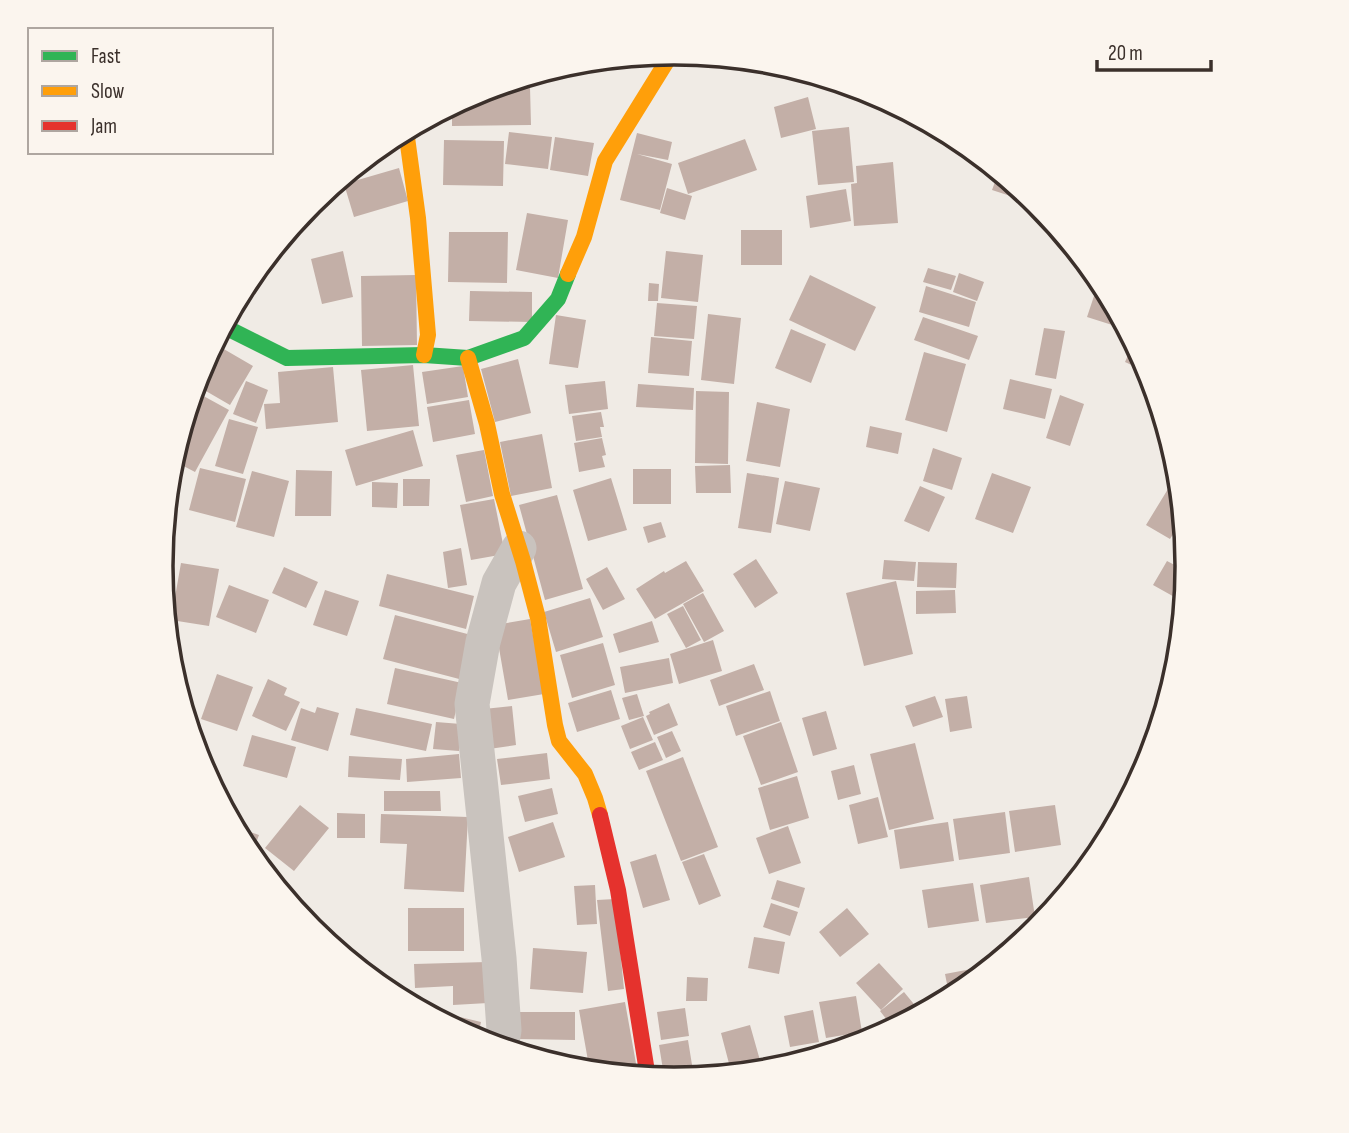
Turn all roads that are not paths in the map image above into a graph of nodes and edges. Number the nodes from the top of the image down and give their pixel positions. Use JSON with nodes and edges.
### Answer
{"nodes":[{"id":1,"x":664,"y":65,"type":"edge"},
{"id":2,"x":408,"y":142,"type":"edge"},
{"id":3,"x":232,"y":330,"type":"edge"},
{"id":4,"x":424,"y":355,"type":"junction"},
{"id":5,"x":468,"y":358,"type":"junction"},
{"id":6,"x":519,"y":548,"type":"junction"},
{"id":7,"x":503,"y":1038,"type":"edge"},
{"id":8,"x":646,"y":1067,"type":"edge"}],
"edges":[{"from":1,"to":5,"type":"street"},
{"from":2,"to":4,"type":"street"},
{"from":3,"to":4,"type":"street"},
{"from":4,"to":5,"type":"street"},
{"from":5,"to":6,"type":"street"},
{"from":6,"to":7,"type":"street"},
{"from":6,"to":8,"type":"street"}]}
